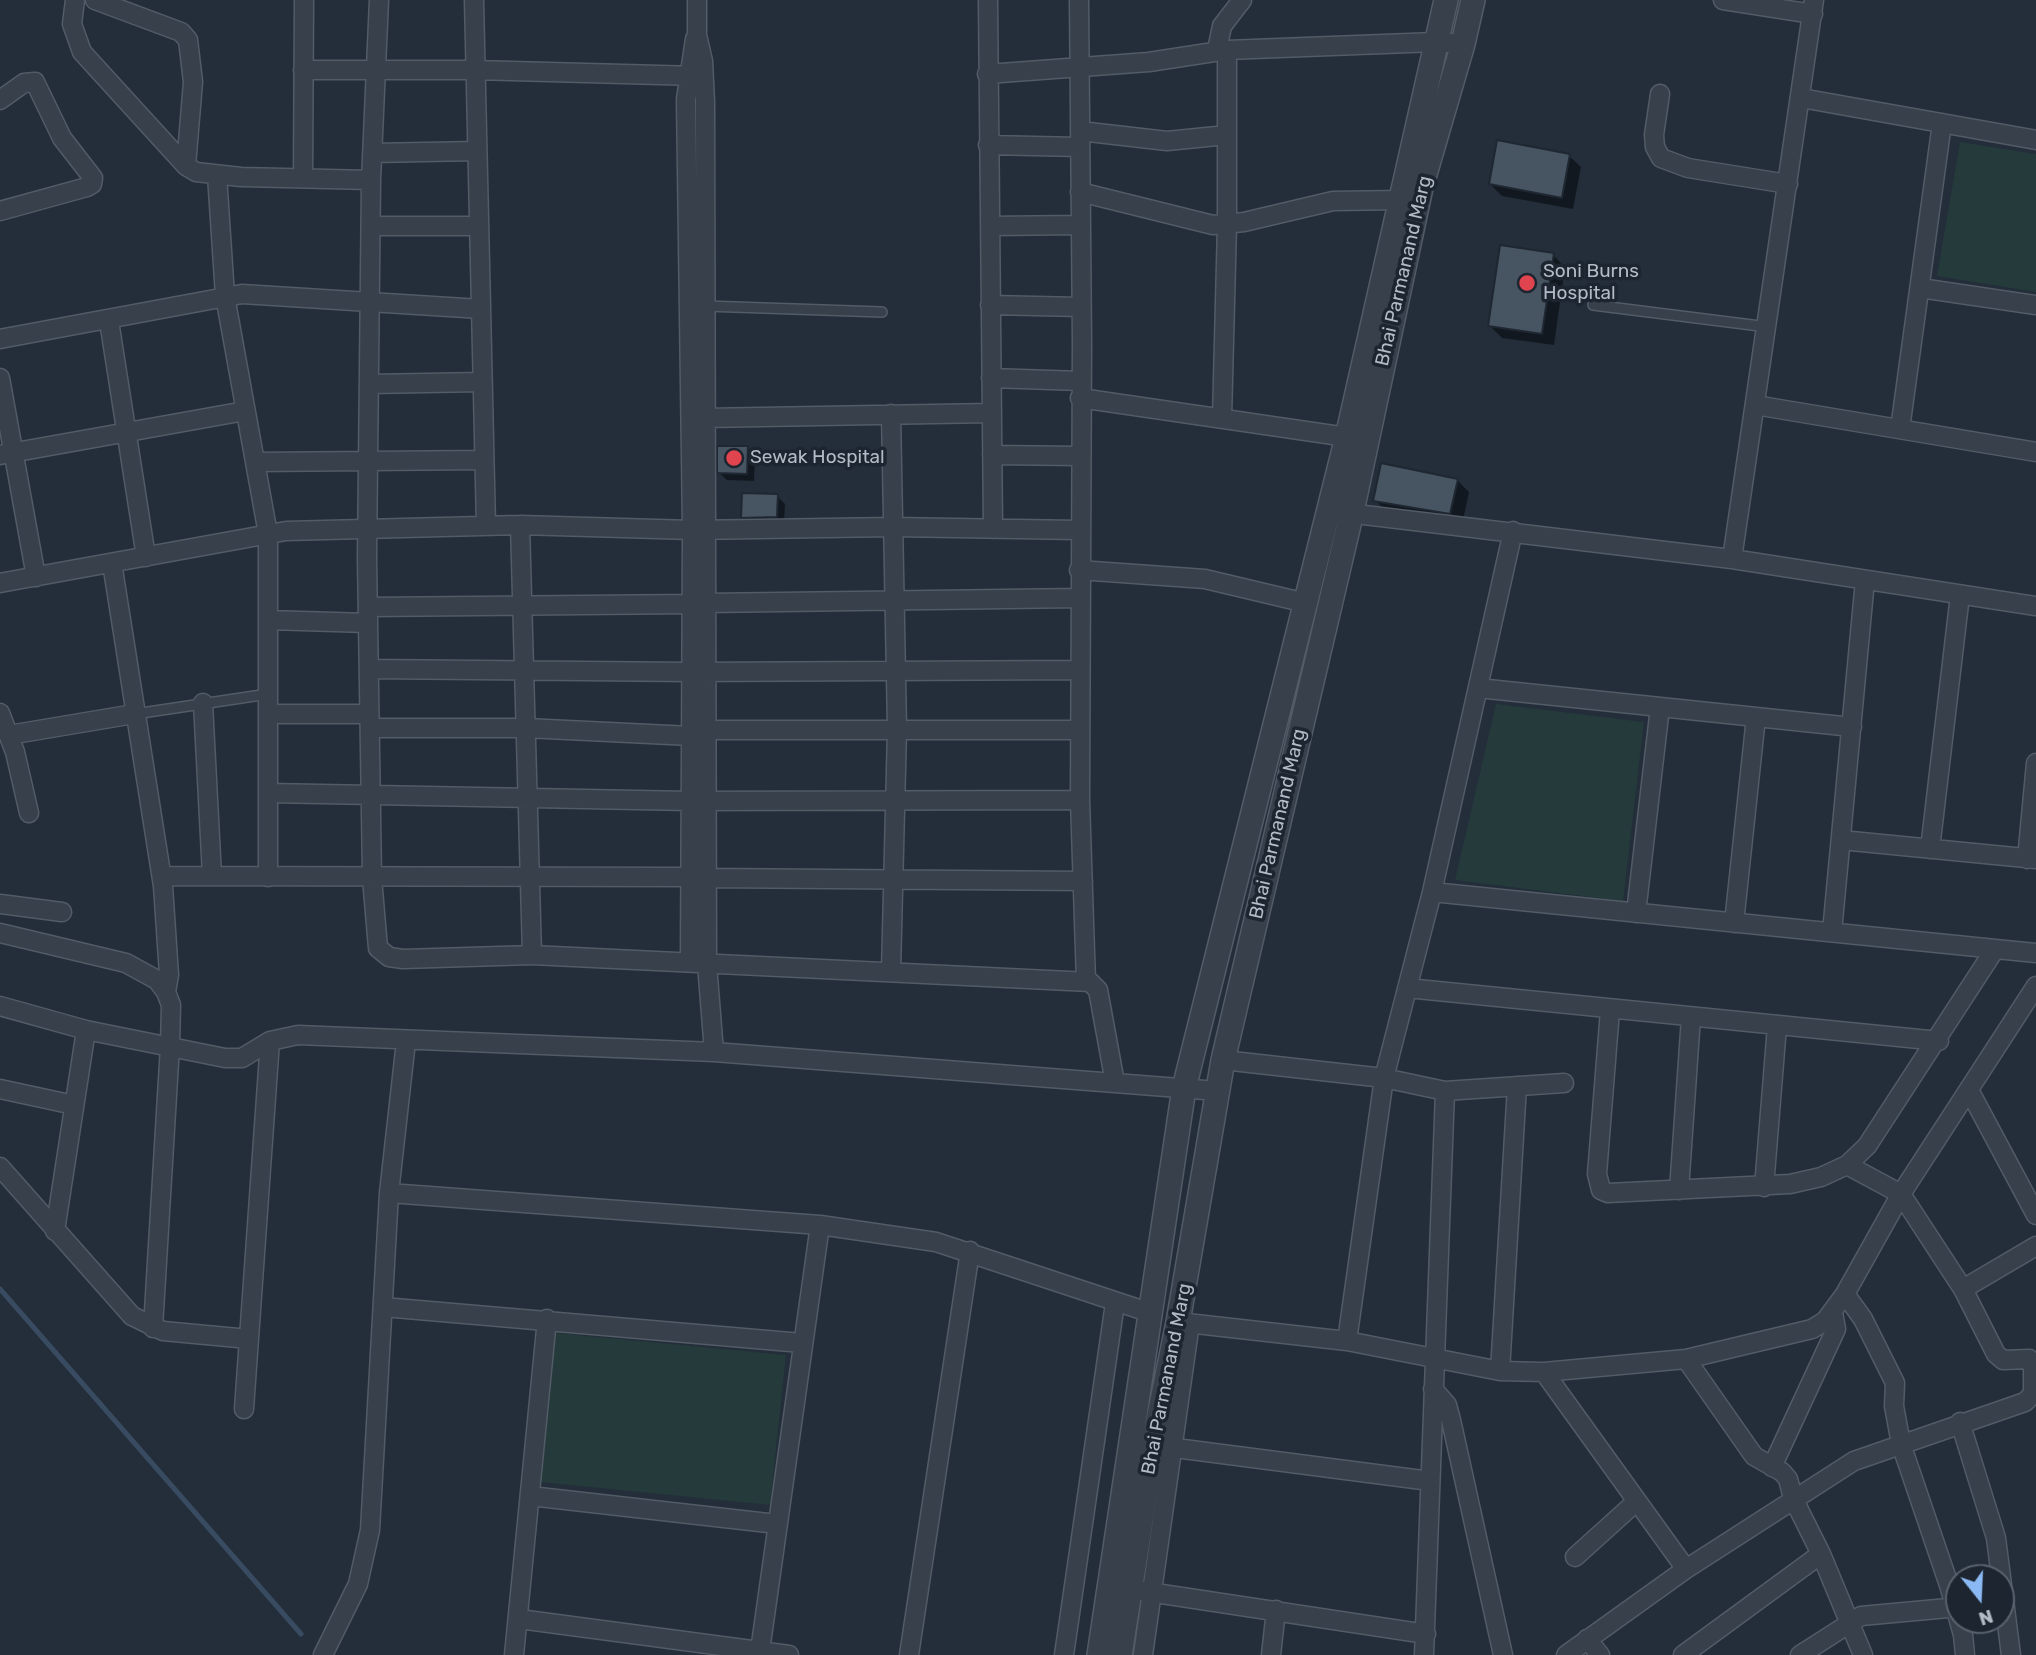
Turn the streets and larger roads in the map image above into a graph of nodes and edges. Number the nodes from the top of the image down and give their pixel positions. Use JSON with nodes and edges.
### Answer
{"nodes":[{"id":1,"x":75,"y":0,"type":"edge"},
{"id":2,"x":96,"y":0,"type":"edge"},
{"id":3,"x":304,"y":0,"type":"edge"},
{"id":4,"x":379,"y":0,"type":"edge"},
{"id":5,"x":474,"y":0,"type":"edge"},
{"id":6,"x":696,"y":0,"type":"edge"},
{"id":7,"x":988,"y":0,"type":"edge"},
{"id":8,"x":1079,"y":0,"type":"edge"},
{"id":9,"x":1242,"y":0,"type":"edge"},
{"id":10,"x":1446,"y":0,"type":"edge"},
{"id":11,"x":1473,"y":0,"type":"edge"},
{"id":12,"x":1723,"y":0,"type":"edge"},
{"id":13,"x":1814,"y":7,"type":"edge"},
{"id":14,"x":1436,"y":42,"type":"junction"},
{"id":15,"x":1463,"y":44,"type":"junction"},
{"id":16,"x":1222,"y":50,"type":"junction"},
{"id":17,"x":1081,"y":68,"type":"junction"},
{"id":18,"x":303,"y":70,"type":"junction"},
{"id":19,"x":475,"y":70,"type":"junction"},
{"id":20,"x":377,"y":72,"type":"junction"},
{"id":21,"x":987,"y":74,"type":"junction"},
{"id":22,"x":696,"y":76,"type":"junction"},
{"id":23,"x":1660,"y":94,"type":"dead end"},
{"id":24,"x":1801,"y":98,"type":"junction"},
{"id":25,"x":0,"y":100,"type":"edge"},
{"id":26,"x":1942,"y":123,"type":"junction"},
{"id":27,"x":1227,"y":135,"type":"junction"},
{"id":28,"x":1080,"y":139,"type":"junction"},
{"id":29,"x":2036,"y":140,"type":"edge"},
{"id":30,"x":988,"y":145,"type":"junction"},
{"id":31,"x":477,"y":151,"type":"junction"},
{"id":32,"x":372,"y":153,"type":"junction"},
{"id":33,"x":186,"y":166,"type":"junction"},
{"id":34,"x":216,"y":175,"type":"junction"},
{"id":35,"x":303,"y":178,"type":"junction"},
{"id":36,"x":371,"y":180,"type":"junction"},
{"id":37,"x":1788,"y":184,"type":"junction"},
{"id":38,"x":1080,"y":192,"type":"junction"},
{"id":39,"x":1401,"y":200,"type":"junction"},
{"id":40,"x":0,"y":211,"type":"edge"},
{"id":41,"x":1079,"y":225,"type":"junction"},
{"id":42,"x":1227,"y":225,"type":"junction"},
{"id":43,"x":371,"y":226,"type":"junction"},
{"id":44,"x":478,"y":226,"type":"junction"},
{"id":45,"x":990,"y":226,"type":"junction"},
{"id":46,"x":1920,"y":288,"type":"junction"},
{"id":47,"x":225,"y":296,"type":"junction"},
{"id":48,"x":370,"y":301,"type":"junction"},
{"id":49,"x":990,"y":305,"type":"junction"},
{"id":50,"x":2036,"y":305,"type":"edge"},
{"id":51,"x":1081,"y":307,"type":"junction"},
{"id":52,"x":481,"y":309,"type":"junction"},
{"id":53,"x":109,"y":321,"type":"junction"},
{"id":54,"x":0,"y":339,"type":"edge"},
{"id":55,"x":697,"y":375,"type":"junction"},
{"id":56,"x":0,"y":378,"type":"edge"},
{"id":57,"x":991,"y":378,"type":"junction"},
{"id":58,"x":482,"y":382,"type":"junction"},
{"id":59,"x":369,"y":384,"type":"junction"},
{"id":60,"x":1080,"y":390,"type":"junction"},
{"id":61,"x":1755,"y":405,"type":"junction"},
{"id":62,"x":245,"y":411,"type":"junction"},
{"id":63,"x":991,"y":413,"type":"junction"},
{"id":64,"x":891,"y":415,"type":"junction"},
{"id":65,"x":705,"y":418,"type":"junction"},
{"id":66,"x":1222,"y":418,"type":"junction"},
{"id":67,"x":1900,"y":429,"type":"junction"},
{"id":68,"x":127,"y":432,"type":"junction"},
{"id":69,"x":1347,"y":437,"type":"junction"},
{"id":70,"x":2036,"y":452,"type":"edge"},
{"id":71,"x":6,"y":454,"type":"edge"},
{"id":72,"x":992,"y":455,"type":"junction"},
{"id":73,"x":1080,"y":456,"type":"junction"},
{"id":74,"x":368,"y":459,"type":"junction"},
{"id":75,"x":484,"y":460,"type":"junction"},
{"id":76,"x":255,"y":462,"type":"junction"},
{"id":77,"x":1340,"y":512,"type":"junction"},
{"id":78,"x":520,"y":525,"type":"junction"},
{"id":79,"x":486,"y":526,"type":"junction"},
{"id":80,"x":893,"y":527,"type":"junction"},
{"id":81,"x":368,"y":529,"type":"junction"},
{"id":82,"x":699,"y":529,"type":"junction"},
{"id":83,"x":993,"y":529,"type":"junction"},
{"id":84,"x":1079,"y":530,"type":"junction"},
{"id":85,"x":1513,"y":531,"type":"junction"},
{"id":86,"x":268,"y":534,"type":"junction"},
{"id":87,"x":146,"y":557,"type":"junction"},
{"id":88,"x":1732,"y":559,"type":"junction"},
{"id":89,"x":112,"y":563,"type":"junction"},
{"id":90,"x":1079,"y":570,"type":"junction"},
{"id":91,"x":36,"y":577,"type":"junction"},
{"id":92,"x":1865,"y":580,"type":"junction"},
{"id":93,"x":0,"y":583,"type":"edge"},
{"id":94,"x":1960,"y":594,"type":"junction"},
{"id":95,"x":1079,"y":598,"type":"junction"},
{"id":96,"x":895,"y":600,"type":"junction"},
{"id":97,"x":1306,"y":603,"type":"junction"},
{"id":98,"x":699,"y":604,"type":"junction"},
{"id":99,"x":522,"y":605,"type":"junction"},
{"id":100,"x":2036,"y":606,"type":"edge"},
{"id":101,"x":368,"y":615,"type":"junction"},
{"id":102,"x":268,"y":620,"type":"junction"},
{"id":103,"x":369,"y":669,"type":"junction"},
{"id":104,"x":524,"y":669,"type":"junction"},
{"id":105,"x":896,"y":670,"type":"junction"},
{"id":106,"x":1080,"y":670,"type":"junction"},
{"id":107,"x":699,"y":672,"type":"junction"},
{"id":108,"x":1478,"y":688,"type":"junction"},
{"id":109,"x":203,"y":704,"type":"road end"},
{"id":110,"x":1660,"y":707,"type":"junction"},
{"id":111,"x":0,"y":713,"type":"edge"},
{"id":112,"x":134,"y":714,"type":"junction"},
{"id":113,"x":268,"y":714,"type":"junction"},
{"id":114,"x":1756,"y":717,"type":"junction"},
{"id":115,"x":370,"y":721,"type":"junction"},
{"id":116,"x":1852,"y":727,"type":"junction"},
{"id":117,"x":526,"y":728,"type":"junction"},
{"id":118,"x":897,"y":729,"type":"junction"},
{"id":119,"x":1080,"y":730,"type":"junction"},
{"id":120,"x":699,"y":733,"type":"junction"},
{"id":121,"x":8,"y":748,"type":"edge"},
{"id":122,"x":2036,"y":763,"type":"edge"},
{"id":123,"x":268,"y":793,"type":"junction"},
{"id":124,"x":371,"y":795,"type":"junction"},
{"id":125,"x":527,"y":797,"type":"junction"},
{"id":126,"x":896,"y":799,"type":"junction"},
{"id":127,"x":1080,"y":800,"type":"junction"},
{"id":128,"x":699,"y":801,"type":"junction"},
{"id":129,"x":29,"y":813,"type":"dead end"},
{"id":130,"x":1841,"y":840,"type":"junction"},
{"id":131,"x":1930,"y":849,"type":"junction"},
{"id":132,"x":2032,"y":859,"type":"edge"},
{"id":133,"x":162,"y":876,"type":"junction"},
{"id":134,"x":212,"y":876,"type":"junction"},
{"id":135,"x":268,"y":877,"type":"junction"},
{"id":136,"x":530,"y":877,"type":"junction"},
{"id":137,"x":372,"y":878,"type":"junction"},
{"id":138,"x":699,"y":878,"type":"junction"},
{"id":139,"x":894,"y":878,"type":"junction"},
{"id":140,"x":1083,"y":881,"type":"junction"},
{"id":141,"x":1432,"y":892,"type":"junction"},
{"id":142,"x":0,"y":904,"type":"edge"},
{"id":143,"x":62,"y":912,"type":"dead end"},
{"id":144,"x":1636,"y":913,"type":"junction"},
{"id":145,"x":1734,"y":923,"type":"junction"},
{"id":146,"x":1832,"y":932,"type":"junction"},
{"id":147,"x":0,"y":933,"type":"edge"},
{"id":148,"x":1995,"y":949,"type":"junction"},
{"id":149,"x":2036,"y":953,"type":"edge"},
{"id":150,"x":531,"y":955,"type":"junction"},
{"id":151,"x":699,"y":963,"type":"junction"},
{"id":152,"x":891,"y":971,"type":"junction"},
{"id":153,"x":1086,"y":982,"type":"junction"},
{"id":154,"x":2036,"y":986,"type":"edge"},
{"id":155,"x":1408,"y":988,"type":"junction"},
{"id":156,"x":166,"y":992,"type":"junction"},
{"id":157,"x":0,"y":1006,"type":"edge"},
{"id":158,"x":1610,"y":1010,"type":"junction"},
{"id":159,"x":1691,"y":1017,"type":"junction"},
{"id":160,"x":1777,"y":1027,"type":"junction"},
{"id":161,"x":86,"y":1030,"type":"junction"},
{"id":162,"x":270,"y":1041,"type":"junction"},
{"id":163,"x":406,"y":1041,"type":"junction"},
{"id":164,"x":1938,"y":1041,"type":"junction"},
{"id":165,"x":170,"y":1046,"type":"junction"},
{"id":166,"x":715,"y":1052,"type":"junction"},
{"id":167,"x":1223,"y":1060,"type":"junction"},
{"id":168,"x":1384,"y":1078,"type":"junction"},
{"id":169,"x":1115,"y":1083,"type":"junction"},
{"id":170,"x":1564,"y":1083,"type":"dead end"},
{"id":171,"x":1517,"y":1086,"type":"junction"},
{"id":172,"x":1184,"y":1088,"type":"junction"},
{"id":173,"x":0,"y":1089,"type":"edge"},
{"id":174,"x":1969,"y":1090,"type":"junction"},
{"id":175,"x":1218,"y":1091,"type":"junction"},
{"id":176,"x":1445,"y":1091,"type":"junction"},
{"id":177,"x":74,"y":1105,"type":"junction"},
{"id":178,"x":1847,"y":1165,"type":"junction"},
{"id":179,"x":0,"y":1167,"type":"edge"},
{"id":180,"x":1764,"y":1187,"type":"junction"},
{"id":181,"x":1679,"y":1190,"type":"junction"},
{"id":182,"x":389,"y":1193,"type":"junction"},
{"id":183,"x":1900,"y":1194,"type":"junction"},
{"id":184,"x":2036,"y":1215,"type":"edge"},
{"id":185,"x":820,"y":1225,"type":"junction"},
{"id":186,"x":55,"y":1231,"type":"junction"},
{"id":187,"x":2036,"y":1246,"type":"edge"},
{"id":188,"x":970,"y":1251,"type":"junction"},
{"id":189,"x":1963,"y":1289,"type":"junction"},
{"id":190,"x":1845,"y":1294,"type":"junction"},
{"id":191,"x":1115,"y":1303,"type":"junction"},
{"id":192,"x":383,"y":1307,"type":"junction"},
{"id":193,"x":1833,"y":1312,"type":"junction"},
{"id":194,"x":1151,"y":1313,"type":"junction"},
{"id":195,"x":547,"y":1319,"type":"junction"},
{"id":196,"x":1184,"y":1323,"type":"junction"},
{"id":197,"x":153,"y":1328,"type":"junction"},
{"id":198,"x":249,"y":1339,"type":"junction"},
{"id":199,"x":1347,"y":1341,"type":"junction"},
{"id":200,"x":803,"y":1343,"type":"junction"},
{"id":201,"x":1434,"y":1359,"type":"junction"},
{"id":202,"x":1686,"y":1359,"type":"junction"},
{"id":203,"x":1500,"y":1371,"type":"junction"},
{"id":204,"x":1544,"y":1372,"type":"junction"},
{"id":205,"x":1433,"y":1389,"type":"junction"},
{"id":206,"x":244,"y":1409,"type":"dead end"},
{"id":207,"x":1960,"y":1422,"type":"junction"},
{"id":208,"x":1901,"y":1444,"type":"junction"},
{"id":209,"x":1162,"y":1446,"type":"junction"},
{"id":210,"x":1772,"y":1467,"type":"junction"},
{"id":211,"x":1430,"y":1481,"type":"junction"},
{"id":212,"x":530,"y":1496,"type":"junction"},
{"id":213,"x":1793,"y":1498,"type":"junction"},
{"id":214,"x":1637,"y":1500,"type":"junction"},
{"id":215,"x":777,"y":1524,"type":"junction"},
{"id":216,"x":1821,"y":1554,"type":"junction"},
{"id":217,"x":1575,"y":1557,"type":"dead end"},
{"id":218,"x":1998,"y":1564,"type":"edge"},
{"id":219,"x":1686,"y":1569,"type":"junction"},
{"id":220,"x":1945,"y":1573,"type":"edge"},
{"id":221,"x":1141,"y":1591,"type":"junction"},
{"id":222,"x":1945,"y":1608,"type":"edge"},
{"id":223,"x":1276,"y":1610,"type":"junction"},
{"id":224,"x":519,"y":1619,"type":"junction"},
{"id":225,"x":1849,"y":1622,"type":"junction"},
{"id":226,"x":1426,"y":1634,"type":"junction"},
{"id":227,"x":1963,"y":1634,"type":"edge"},
{"id":228,"x":2008,"y":1634,"type":"edge"},
{"id":229,"x":1587,"y":1639,"type":"junction"},
{"id":230,"x":760,"y":1651,"type":"junction"},
{"id":231,"x":323,"y":1655,"type":"edge"},
{"id":232,"x":514,"y":1655,"type":"edge"},
{"id":233,"x":789,"y":1655,"type":"edge"},
{"id":234,"x":909,"y":1655,"type":"edge"},
{"id":235,"x":1064,"y":1655,"type":"edge"},
{"id":236,"x":1099,"y":1655,"type":"edge"},
{"id":237,"x":1120,"y":1655,"type":"edge"},
{"id":238,"x":1143,"y":1655,"type":"edge"},
{"id":239,"x":1271,"y":1655,"type":"edge"},
{"id":240,"x":1424,"y":1655,"type":"edge"},
{"id":241,"x":1503,"y":1655,"type":"edge"},
{"id":242,"x":1566,"y":1655,"type":"edge"},
{"id":243,"x":1600,"y":1655,"type":"edge"},
{"id":244,"x":1683,"y":1655,"type":"edge"},
{"id":245,"x":1800,"y":1655,"type":"edge"},
{"id":246,"x":1863,"y":1655,"type":"edge"},
{"id":247,"x":1965,"y":1655,"type":"edge"},
{"id":248,"x":2011,"y":1655,"type":"edge"}],
"edges":[{"from":1,"to":33,"type":"street"},
{"from":2,"to":33,"type":"street"},
{"from":3,"to":18,"type":"street"},
{"from":4,"to":20,"type":"street"},
{"from":5,"to":19,"type":"street"},
{"from":6,"to":22,"type":"street"},
{"from":7,"to":21,"type":"street"},
{"from":8,"to":17,"type":"street"},
{"from":9,"to":16,"type":"street"},
{"from":10,"to":14,"type":"street","name":"Bhai Parmanand Marg"},
{"from":11,"to":15,"type":"street","name":"Bhai Parmanand Marg"},
{"from":12,"to":13,"type":"street"},
{"from":13,"to":24,"type":"street"},
{"from":14,"to":15,"type":"street"},
{"from":14,"to":16,"type":"street"},
{"from":14,"to":39,"type":"street","name":"Bhai Parmanand Marg"},
{"from":15,"to":77,"type":"street","name":"Bhai Parmanand Marg"},
{"from":16,"to":17,"type":"street"},
{"from":16,"to":27,"type":"street"},
{"from":17,"to":21,"type":"street"},
{"from":17,"to":28,"type":"street"},
{"from":18,"to":20,"type":"street"},
{"from":18,"to":35,"type":"street"},
{"from":19,"to":20,"type":"street"},
{"from":19,"to":22,"type":"street"},
{"from":19,"to":31,"type":"street"},
{"from":20,"to":32,"type":"street"},
{"from":21,"to":30,"type":"street"},
{"from":22,"to":55,"type":"street"},
{"from":23,"to":37,"type":"street"},
{"from":24,"to":26,"type":"street"},
{"from":24,"to":37,"type":"street"},
{"from":25,"to":40,"type":"street"},
{"from":26,"to":29,"type":"street"},
{"from":26,"to":46,"type":"street"},
{"from":27,"to":28,"type":"street"},
{"from":27,"to":42,"type":"street"},
{"from":28,"to":30,"type":"street"},
{"from":28,"to":38,"type":"street"},
{"from":30,"to":45,"type":"street"},
{"from":31,"to":32,"type":"street"},
{"from":31,"to":44,"type":"street"},
{"from":32,"to":36,"type":"street"},
{"from":33,"to":34,"type":"street"},
{"from":34,"to":35,"type":"street"},
{"from":34,"to":47,"type":"street"},
{"from":35,"to":36,"type":"street"},
{"from":36,"to":43,"type":"street"},
{"from":37,"to":61,"type":"street"},
{"from":38,"to":41,"type":"street"},
{"from":38,"to":42,"type":"street"},
{"from":39,"to":42,"type":"street"},
{"from":39,"to":69,"type":"street","name":"Bhai Parmanand Marg"},
{"from":41,"to":45,"type":"street"},
{"from":41,"to":51,"type":"street"},
{"from":42,"to":66,"type":"street"},
{"from":43,"to":44,"type":"street"},
{"from":43,"to":48,"type":"street"},
{"from":44,"to":52,"type":"street"},
{"from":45,"to":49,"type":"street"},
{"from":46,"to":50,"type":"street"},
{"from":46,"to":67,"type":"street"},
{"from":47,"to":48,"type":"street"},
{"from":47,"to":53,"type":"street"},
{"from":47,"to":62,"type":"street"},
{"from":48,"to":52,"type":"street"},
{"from":48,"to":59,"type":"street"},
{"from":49,"to":51,"type":"street"},
{"from":49,"to":57,"type":"street"},
{"from":51,"to":60,"type":"street"},
{"from":52,"to":58,"type":"street"},
{"from":53,"to":54,"type":"street"},
{"from":53,"to":68,"type":"street"},
{"from":55,"to":65,"type":"street"},
{"from":55,"to":82,"type":"street"},
{"from":56,"to":71,"type":"street"},
{"from":57,"to":60,"type":"street"},
{"from":57,"to":63,"type":"street"},
{"from":58,"to":59,"type":"street"},
{"from":58,"to":75,"type":"street"},
{"from":59,"to":74,"type":"street"},
{"from":60,"to":66,"type":"street"},
{"from":60,"to":73,"type":"street"},
{"from":61,"to":67,"type":"street"},
{"from":61,"to":88,"type":"street"},
{"from":62,"to":68,"type":"street"},
{"from":62,"to":76,"type":"street"},
{"from":63,"to":64,"type":"street"},
{"from":63,"to":72,"type":"street"},
{"from":64,"to":65,"type":"street"},
{"from":64,"to":80,"type":"street"},
{"from":65,"to":82,"type":"street"},
{"from":66,"to":69,"type":"street"},
{"from":67,"to":70,"type":"street"},
{"from":68,"to":71,"type":"street"},
{"from":68,"to":87,"type":"street"},
{"from":69,"to":77,"type":"street","name":"Bhai Parmanand Marg"},
{"from":71,"to":91,"type":"street"},
{"from":72,"to":73,"type":"street"},
{"from":72,"to":83,"type":"street"},
{"from":73,"to":84,"type":"street"},
{"from":74,"to":75,"type":"street"},
{"from":74,"to":76,"type":"street"},
{"from":74,"to":81,"type":"street"},
{"from":75,"to":79,"type":"street"},
{"from":76,"to":86,"type":"street"},
{"from":77,"to":85,"type":"street"},
{"from":77,"to":97,"type":"street","name":"Bhai Parmanand Marg"},
{"from":77,"to":167,"type":"street","name":"Bhai Parmanand Marg"},
{"from":78,"to":79,"type":"street"},
{"from":78,"to":82,"type":"street"},
{"from":78,"to":99,"type":"street"},
{"from":79,"to":81,"type":"street"},
{"from":80,"to":82,"type":"street"},
{"from":80,"to":83,"type":"street"},
{"from":80,"to":96,"type":"street"},
{"from":81,"to":86,"type":"street"},
{"from":81,"to":101,"type":"street"},
{"from":82,"to":98,"type":"street"},
{"from":83,"to":84,"type":"street"},
{"from":84,"to":90,"type":"street"},
{"from":85,"to":88,"type":"street"},
{"from":85,"to":108,"type":"street"},
{"from":86,"to":87,"type":"street"},
{"from":86,"to":102,"type":"street"},
{"from":87,"to":89,"type":"street"},
{"from":88,"to":92,"type":"street"},
{"from":89,"to":91,"type":"street"},
{"from":89,"to":112,"type":"street"},
{"from":90,"to":95,"type":"street"},
{"from":90,"to":97,"type":"street"},
{"from":91,"to":93,"type":"street"},
{"from":92,"to":94,"type":"street"},
{"from":92,"to":116,"type":"street"},
{"from":94,"to":100,"type":"street"},
{"from":94,"to":131,"type":"street"},
{"from":95,"to":96,"type":"street"},
{"from":95,"to":106,"type":"street"},
{"from":96,"to":98,"type":"street"},
{"from":96,"to":105,"type":"street"},
{"from":97,"to":172,"type":"street","name":"Bhai Parmanand Marg"},
{"from":98,"to":99,"type":"street"},
{"from":98,"to":107,"type":"street"},
{"from":99,"to":101,"type":"street"},
{"from":99,"to":104,"type":"street"},
{"from":101,"to":102,"type":"street"},
{"from":101,"to":103,"type":"street"},
{"from":102,"to":113,"type":"street"},
{"from":103,"to":104,"type":"street"},
{"from":103,"to":115,"type":"street"},
{"from":104,"to":107,"type":"street"},
{"from":104,"to":117,"type":"street"},
{"from":105,"to":106,"type":"street"},
{"from":105,"to":107,"type":"street"},
{"from":105,"to":118,"type":"street"},
{"from":106,"to":119,"type":"street"},
{"from":107,"to":120,"type":"street"},
{"from":108,"to":110,"type":"street"},
{"from":108,"to":141,"type":"street"},
{"from":109,"to":134,"type":"street"},
{"from":110,"to":114,"type":"street"},
{"from":110,"to":144,"type":"street"},
{"from":111,"to":121,"type":"street"},
{"from":112,"to":121,"type":"street"},
{"from":112,"to":133,"type":"street"},
{"from":113,"to":115,"type":"street"},
{"from":113,"to":123,"type":"street"},
{"from":114,"to":116,"type":"street"},
{"from":114,"to":145,"type":"street"},
{"from":115,"to":117,"type":"street"},
{"from":115,"to":124,"type":"street"},
{"from":116,"to":130,"type":"street"},
{"from":117,"to":120,"type":"street"},
{"from":117,"to":125,"type":"street"},
{"from":118,"to":119,"type":"street"},
{"from":118,"to":120,"type":"street"},
{"from":118,"to":126,"type":"street"},
{"from":119,"to":127,"type":"street"},
{"from":120,"to":128,"type":"street"},
{"from":121,"to":129,"type":"street"},
{"from":122,"to":132,"type":"street"},
{"from":123,"to":124,"type":"street"},
{"from":123,"to":135,"type":"street"},
{"from":124,"to":125,"type":"street"},
{"from":124,"to":137,"type":"street"},
{"from":125,"to":128,"type":"street"},
{"from":125,"to":136,"type":"street"},
{"from":126,"to":127,"type":"street"},
{"from":126,"to":128,"type":"street"},
{"from":126,"to":139,"type":"street"},
{"from":127,"to":140,"type":"street"},
{"from":128,"to":138,"type":"street"},
{"from":130,"to":131,"type":"street"},
{"from":130,"to":146,"type":"street"},
{"from":131,"to":132,"type":"street"},
{"from":133,"to":134,"type":"street"},
{"from":133,"to":156,"type":"street"},
{"from":134,"to":135,"type":"street"},
{"from":135,"to":137,"type":"street"},
{"from":136,"to":137,"type":"street"},
{"from":136,"to":138,"type":"street"},
{"from":136,"to":150,"type":"street"},
{"from":137,"to":150,"type":"street"},
{"from":138,"to":139,"type":"street"},
{"from":138,"to":151,"type":"street"},
{"from":139,"to":140,"type":"street"},
{"from":139,"to":152,"type":"street"},
{"from":140,"to":153,"type":"street"},
{"from":141,"to":144,"type":"street"},
{"from":141,"to":155,"type":"street"},
{"from":142,"to":143,"type":"street"},
{"from":144,"to":145,"type":"street"},
{"from":145,"to":146,"type":"street"},
{"from":146,"to":148,"type":"street"},
{"from":147,"to":156,"type":"street"},
{"from":148,"to":149,"type":"street"},
{"from":148,"to":164,"type":"street"},
{"from":150,"to":151,"type":"street"},
{"from":151,"to":152,"type":"street"},
{"from":151,"to":166,"type":"street"},
{"from":152,"to":153,"type":"street"},
{"from":153,"to":169,"type":"street"},
{"from":154,"to":174,"type":"street"},
{"from":155,"to":158,"type":"street"},
{"from":155,"to":168,"type":"street"},
{"from":156,"to":165,"type":"street"},
{"from":157,"to":161,"type":"street"},
{"from":158,"to":159,"type":"street"},
{"from":158,"to":181,"type":"street"},
{"from":159,"to":160,"type":"street"},
{"from":159,"to":181,"type":"street"},
{"from":160,"to":164,"type":"street"},
{"from":160,"to":180,"type":"street"},
{"from":161,"to":165,"type":"street"},
{"from":161,"to":177,"type":"street"},
{"from":162,"to":163,"type":"street"},
{"from":162,"to":165,"type":"street"},
{"from":162,"to":198,"type":"street"},
{"from":163,"to":166,"type":"street"},
{"from":163,"to":182,"type":"street"},
{"from":164,"to":178,"type":"street"},
{"from":165,"to":197,"type":"street"},
{"from":166,"to":169,"type":"street"},
{"from":167,"to":168,"type":"street"},
{"from":167,"to":175,"type":"street","name":"Bhai Parmanand Marg"},
{"from":168,"to":176,"type":"street"},
{"from":168,"to":199,"type":"street"},
{"from":169,"to":172,"type":"street"},
{"from":170,"to":171,"type":"street"},
{"from":171,"to":176,"type":"street"},
{"from":171,"to":203,"type":"street"},
{"from":172,"to":175,"type":"street"},
{"from":172,"to":194,"type":"street","name":"Bhai Parmanand Marg"},
{"from":173,"to":177,"type":"street"},
{"from":174,"to":183,"type":"street"},
{"from":174,"to":184,"type":"street"},
{"from":175,"to":196,"type":"street","name":"Bhai Parmanand Marg"},
{"from":176,"to":201,"type":"street"},
{"from":177,"to":186,"type":"street"},
{"from":178,"to":180,"type":"street"},
{"from":178,"to":183,"type":"street"},
{"from":179,"to":186,"type":"street"},
{"from":180,"to":181,"type":"street"},
{"from":182,"to":185,"type":"street"},
{"from":182,"to":192,"type":"street"},
{"from":183,"to":189,"type":"street"},
{"from":183,"to":190,"type":"street"},
{"from":185,"to":188,"type":"street"},
{"from":185,"to":200,"type":"street"},
{"from":186,"to":197,"type":"street"},
{"from":187,"to":189,"type":"street"},
{"from":188,"to":191,"type":"street"},
{"from":188,"to":234,"type":"street"},
{"from":189,"to":207,"type":"street"},
{"from":190,"to":193,"type":"street"},
{"from":190,"to":208,"type":"street"},
{"from":191,"to":194,"type":"street"},
{"from":191,"to":235,"type":"street"},
{"from":192,"to":195,"type":"street"},
{"from":192,"to":231,"type":"street"},
{"from":193,"to":202,"type":"street"},
{"from":193,"to":210,"type":"street"},
{"from":194,"to":236,"type":"street","name":"Bhai Parmanand Marg"},
{"from":195,"to":200,"type":"street"},
{"from":195,"to":212,"type":"street"},
{"from":196,"to":199,"type":"street"},
{"from":196,"to":209,"type":"street","name":"Bhai Parmanand Marg"},
{"from":197,"to":198,"type":"street"},
{"from":198,"to":206,"type":"street"},
{"from":199,"to":201,"type":"street"},
{"from":200,"to":215,"type":"street"},
{"from":201,"to":203,"type":"street"},
{"from":201,"to":205,"type":"street"},
{"from":202,"to":204,"type":"street"},
{"from":202,"to":210,"type":"street"},
{"from":203,"to":204,"type":"street"},
{"from":204,"to":214,"type":"street"},
{"from":205,"to":211,"type":"street"},
{"from":205,"to":241,"type":"street"},
{"from":207,"to":208,"type":"street"},
{"from":207,"to":218,"type":"street"},
{"from":208,"to":213,"type":"street"},
{"from":208,"to":220,"type":"street"},
{"from":209,"to":211,"type":"street"},
{"from":209,"to":221,"type":"street","name":"Bhai Parmanand Marg"},
{"from":210,"to":213,"type":"street"},
{"from":211,"to":226,"type":"street"},
{"from":212,"to":215,"type":"street"},
{"from":212,"to":224,"type":"street"},
{"from":213,"to":216,"type":"street"},
{"from":213,"to":219,"type":"street"},
{"from":214,"to":217,"type":"street"},
{"from":214,"to":219,"type":"street"},
{"from":215,"to":230,"type":"street"},
{"from":216,"to":225,"type":"street"},
{"from":216,"to":244,"type":"street"},
{"from":219,"to":229,"type":"street"},
{"from":221,"to":223,"type":"street"},
{"from":221,"to":237,"type":"street","name":"Bhai Parmanand Marg"},
{"from":221,"to":238,"type":"street"},
{"from":222,"to":225,"type":"street"},
{"from":223,"to":226,"type":"street"},
{"from":223,"to":239,"type":"street"},
{"from":224,"to":230,"type":"street"},
{"from":224,"to":232,"type":"street"},
{"from":225,"to":245,"type":"street"},
{"from":225,"to":246,"type":"street"},
{"from":226,"to":240,"type":"street"},
{"from":227,"to":247,"type":"street"},
{"from":228,"to":248,"type":"street"},
{"from":229,"to":242,"type":"street"},
{"from":229,"to":243,"type":"street"},
{"from":230,"to":233,"type":"street"}]}
